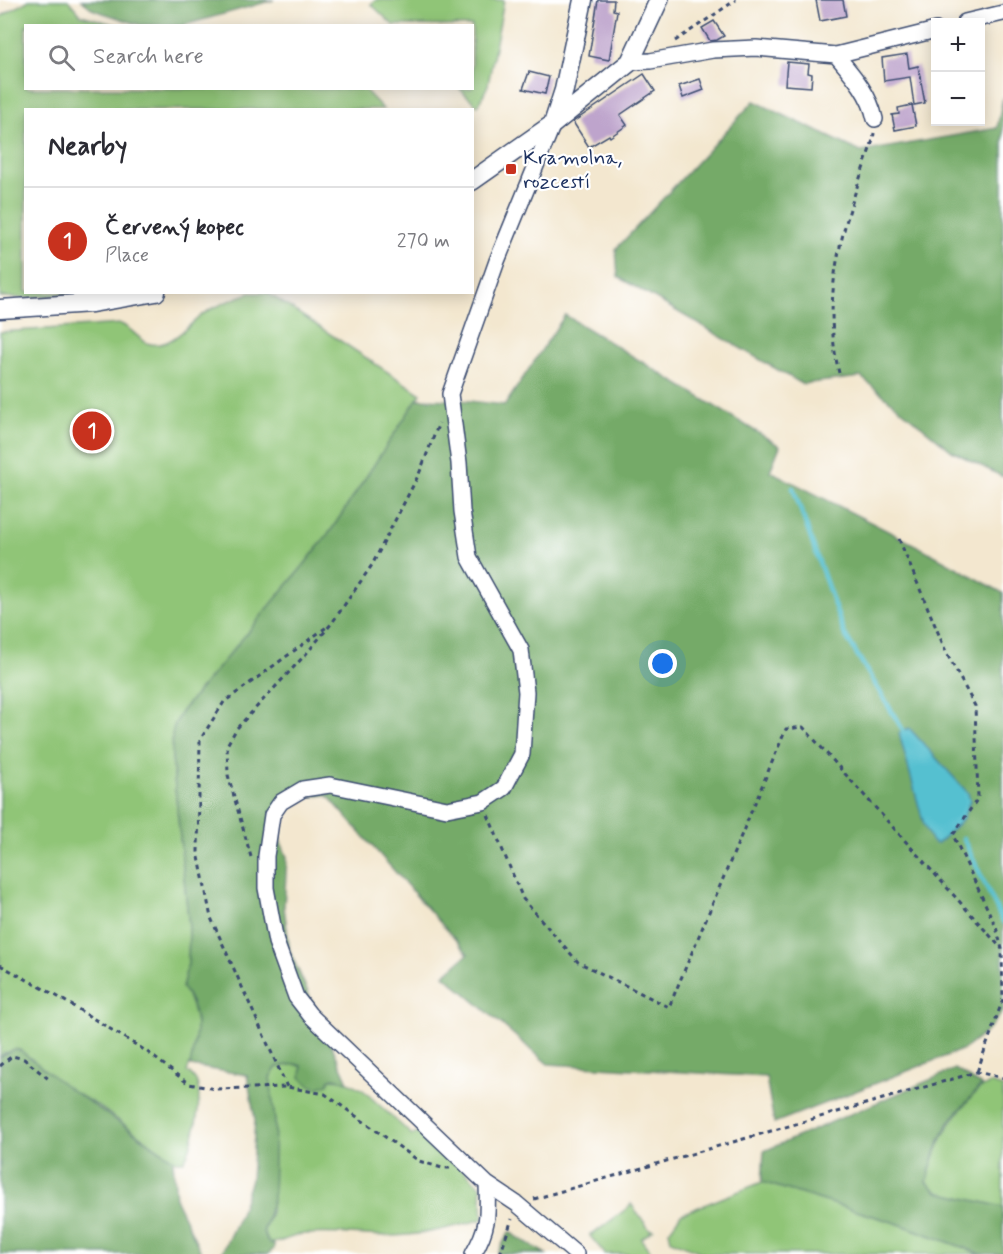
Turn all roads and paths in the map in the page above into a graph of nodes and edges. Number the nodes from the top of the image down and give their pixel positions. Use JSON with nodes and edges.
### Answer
{"nodes":[{"id":1,"x":583,"y":0,"type":"edge"},
{"id":2,"x":659,"y":0,"type":"edge"},
{"id":3,"x":736,"y":0,"type":"edge"},
{"id":4,"x":1003,"y":13,"type":"edge"},
{"id":5,"x":981,"y":18,"type":"edge"},
{"id":6,"x":931,"y":31,"type":"edge"},
{"id":7,"x":836,"y":55,"type":"junction"},
{"id":8,"x":668,"y":57,"type":"junction"},
{"id":9,"x":630,"y":62,"type":"junction"},
{"id":10,"x":875,"y":119,"type":"joint"},
{"id":11,"x":553,"y":124,"type":"junction"},
{"id":12,"x":474,"y":180,"type":"edge"},
{"id":13,"x":144,"y":294,"type":"edge"},
{"id":14,"x":0,"y":309,"type":"edge"},
{"id":15,"x":839,"y":373,"type":"dead end"},
{"id":16,"x":450,"y":394,"type":"junction"},
{"id":17,"x":899,"y":539,"type":"dead end"},
{"id":18,"x":332,"y":623,"type":"junction"},
{"id":19,"x":483,"y":802,"type":"junction"},
{"id":20,"x":254,"y":864,"type":"dead end"},
{"id":21,"x":1002,"y":949,"type":"edge"},
{"id":22,"x":0,"y":965,"type":"edge"},
{"id":23,"x":0,"y":1066,"type":"edge"},
{"id":24,"x":977,"y":1072,"type":"junction"},
{"id":25,"x":1003,"y":1077,"type":"edge"},
{"id":26,"x":51,"y":1081,"type":"dead end"},
{"id":27,"x":287,"y":1087,"type":"junction"},
{"id":28,"x":470,"y":1168,"type":"junction"},
{"id":29,"x":487,"y":1184,"type":"junction"},
{"id":30,"x":517,"y":1204,"type":"junction"},
{"id":31,"x":473,"y":1254,"type":"edge"},
{"id":32,"x":500,"y":1254,"type":"edge"},
{"id":33,"x":576,"y":1254,"type":"edge"}],
"edges":[{"from":1,"to":11,"type":"street"},
{"from":2,"to":9,"type":"street"},
{"from":3,"to":8,"type":"path"},
{"from":4,"to":5,"type":"street"},
{"from":6,"to":7,"type":"street"},
{"from":7,"to":8,"type":"street"},
{"from":7,"to":10,"type":"street"},
{"from":8,"to":9,"type":"street"},
{"from":9,"to":11,"type":"street"},
{"from":10,"to":15,"type":"path"},
{"from":11,"to":12,"type":"street"},
{"from":11,"to":16,"type":"street"},
{"from":13,"to":14,"type":"street"},
{"from":16,"to":18,"type":"path"},
{"from":16,"to":19,"type":"street"},
{"from":17,"to":21,"type":"path"},
{"from":18,"to":20,"type":"path"},
{"from":18,"to":27,"type":"path"},
{"from":19,"to":21,"type":"path"},
{"from":19,"to":28,"type":"street"},
{"from":21,"to":24,"type":"path"},
{"from":22,"to":27,"type":"path"},
{"from":23,"to":26,"type":"path"},
{"from":24,"to":25,"type":"path"},
{"from":24,"to":30,"type":"path"},
{"from":27,"to":28,"type":"path"},
{"from":28,"to":29,"type":"street"},
{"from":29,"to":30,"type":"street"},
{"from":29,"to":31,"type":"street"},
{"from":30,"to":32,"type":"path"},
{"from":30,"to":33,"type":"street"}]}
